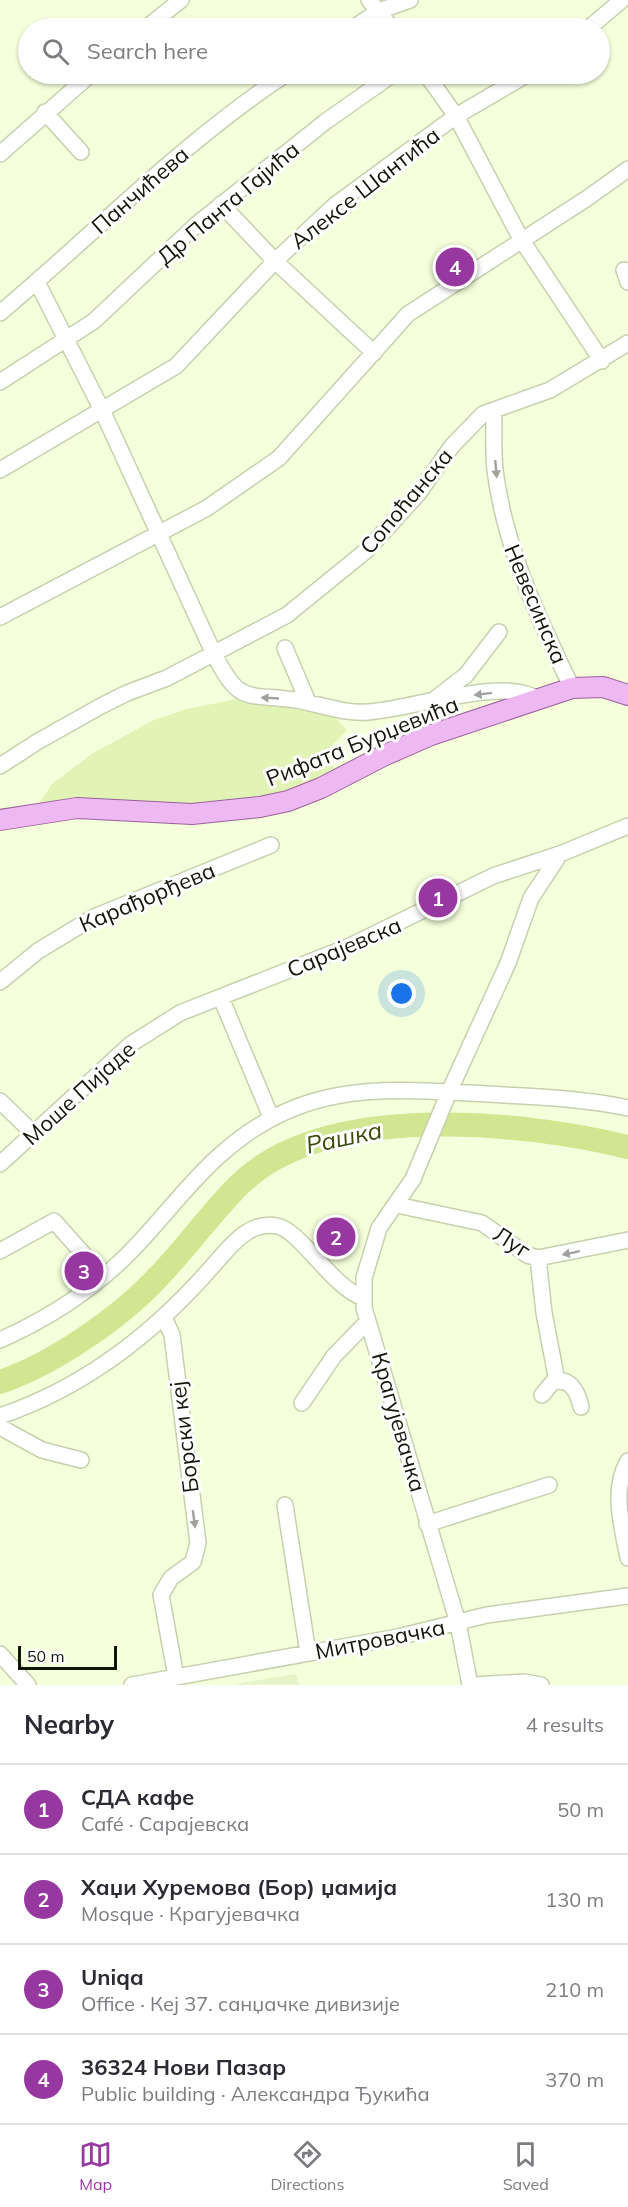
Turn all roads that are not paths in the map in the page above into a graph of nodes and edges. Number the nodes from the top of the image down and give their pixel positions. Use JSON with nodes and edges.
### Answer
{"nodes":[{"id":1,"x":181,"y":0,"type":"edge"},
{"id":2,"x":410,"y":0,"type":"edge"},
{"id":3,"x":622,"y":0,"type":"edge"},
{"id":4,"x":374,"y":6,"type":"edge"},
{"id":5,"x":158,"y":18,"type":"edge"},
{"id":6,"x":363,"y":18,"type":"edge"},
{"id":7,"x":384,"y":18,"type":"edge"},
{"id":8,"x":601,"y":18,"type":"edge"},
{"id":9,"x":79,"y":84,"type":"edge"},
{"id":10,"x":270,"y":84,"type":"edge"},
{"id":11,"x":379,"y":84,"type":"edge"},
{"id":12,"x":433,"y":84,"type":"edge"},
{"id":13,"x":511,"y":84,"type":"edge"},
{"id":14,"x":45,"y":112,"type":"junction"},
{"id":15,"x":456,"y":116,"type":"junction"},
{"id":16,"x":81,"y":152,"type":"dead end"},
{"id":17,"x":0,"y":154,"type":"edge"},
{"id":18,"x":628,"y":169,"type":"edge"},
{"id":19,"x":221,"y":204,"type":"junction"},
{"id":20,"x":521,"y":239,"type":"junction"},
{"id":21,"x":275,"y":261,"type":"junction"},
{"id":22,"x":37,"y":282,"type":"junction"},
{"id":23,"x":0,"y":313,"type":"edge"},
{"id":24,"x":68,"y":339,"type":"junction"},
{"id":25,"x":628,"y":343,"type":"edge"},
{"id":26,"x":374,"y":353,"type":"junction"},
{"id":27,"x":602,"y":361,"type":"junction"},
{"id":28,"x":0,"y":382,"type":"edge"},
{"id":29,"x":102,"y":410,"type":"junction"},
{"id":30,"x":494,"y":410,"type":"junction"},
{"id":31,"x":0,"y":470,"type":"edge"},
{"id":32,"x":160,"y":534,"type":"junction"},
{"id":33,"x":0,"y":617,"type":"edge"},
{"id":34,"x":499,"y":632,"type":"dead end"},
{"id":35,"x":285,"y":648,"type":"dead end"},
{"id":36,"x":213,"y":652,"type":"junction"},
{"id":37,"x":572,"y":688,"type":"junction"},
{"id":38,"x":628,"y":695,"type":"edge"},
{"id":39,"x":435,"y":699,"type":"junction"},
{"id":40,"x":539,"y":700,"type":"junction"},
{"id":41,"x":308,"y":702,"type":"junction"},
{"id":42,"x":20,"y":753,"type":"junction"},
{"id":43,"x":0,"y":755,"type":"edge"},
{"id":44,"x":0,"y":766,"type":"edge"},
{"id":45,"x":0,"y":820,"type":"edge"},
{"id":46,"x":628,"y":826,"type":"edge"},
{"id":47,"x":271,"y":845,"type":"dead end"},
{"id":48,"x":560,"y":854,"type":"junction"},
{"id":49,"x":0,"y":982,"type":"edge"},
{"id":50,"x":221,"y":998,"type":"junction"},
{"id":51,"x":160,"y":1024,"type":"joint"},
{"id":52,"x":446,"y":1099,"type":"junction"},
{"id":53,"x":0,"y":1101,"type":"edge"},
{"id":54,"x":628,"y":1108,"type":"edge"},
{"id":55,"x":271,"y":1117,"type":"junction"},
{"id":56,"x":34,"y":1134,"type":"junction"},
{"id":57,"x":0,"y":1164,"type":"edge"},
{"id":58,"x":397,"y":1205,"type":"junction"},
{"id":59,"x":628,"y":1240,"type":"edge"},
{"id":60,"x":0,"y":1251,"type":"edge"},
{"id":61,"x":538,"y":1258,"type":"junction"},
{"id":62,"x":103,"y":1276,"type":"junction"},
{"id":63,"x":363,"y":1298,"type":"junction"},
{"id":64,"x":164,"y":1317,"type":"junction"},
{"id":65,"x":368,"y":1321,"type":"junction"},
{"id":66,"x":0,"y":1340,"type":"edge"},
{"id":67,"x":557,"y":1381,"type":"junction"},
{"id":68,"x":542,"y":1395,"type":"dead end"},
{"id":69,"x":303,"y":1403,"type":"dead end"},
{"id":70,"x":581,"y":1407,"type":"dead end"},
{"id":71,"x":0,"y":1416,"type":"edge"},
{"id":72,"x":0,"y":1427,"type":"edge"},
{"id":73,"x":81,"y":1460,"type":"dead end"},
{"id":74,"x":628,"y":1461,"type":"edge"},
{"id":75,"x":549,"y":1485,"type":"dead end"},
{"id":76,"x":285,"y":1505,"type":"dead end"},
{"id":77,"x":428,"y":1524,"type":"junction"},
{"id":78,"x":628,"y":1558,"type":"edge"},
{"id":79,"x":628,"y":1596,"type":"edge"},
{"id":80,"x":458,"y":1623,"type":"junction"},
{"id":81,"x":308,"y":1653,"type":"junction"},
{"id":82,"x":0,"y":1654,"type":"edge"},
{"id":83,"x":176,"y":1677,"type":"junction"},
{"id":84,"x":28,"y":1685,"type":"edge"},
{"id":85,"x":132,"y":1685,"type":"edge"},
{"id":86,"x":472,"y":1685,"type":"edge"},
{"id":87,"x":541,"y":1685,"type":"edge"}],
"edges":[{"from":1,"to":5,"type":"street"},
{"from":2,"to":4,"type":"street"},
{"from":3,"to":8,"type":"street"},
{"from":4,"to":6,"type":"street"},
{"from":4,"to":7,"type":"street"},
{"from":9,"to":14,"type":"street"},
{"from":10,"to":22,"type":"street","name":"Панчићева"},
{"from":11,"to":19,"type":"street","name":"Др Панта Гајића"},
{"from":12,"to":15,"type":"street","name":"Алексе Шантића"},
{"from":13,"to":15,"type":"street","name":"Алексе Шантића"},
{"from":14,"to":16,"type":"street"},
{"from":14,"to":17,"type":"street"},
{"from":15,"to":20,"type":"street","name":"Алексе Шантића"},
{"from":15,"to":21,"type":"street","name":"Алексе Шантића"},
{"from":18,"to":20,"type":"street"},
{"from":19,"to":21,"type":"street","name":"Алексе Шантића"},
{"from":19,"to":24,"type":"street","name":"Др Панта Гајића"},
{"from":20,"to":26,"type":"street"},
{"from":20,"to":27,"type":"street"},
{"from":21,"to":26,"type":"street","name":"Алексе Шантића"},
{"from":21,"to":29,"type":"street","name":"Алексе Шантића"},
{"from":22,"to":23,"type":"street","name":"Панчићева"},
{"from":22,"to":24,"type":"street"},
{"from":24,"to":28,"type":"street","name":"Др Панта Гајића"},
{"from":24,"to":29,"type":"street"},
{"from":25,"to":27,"type":"street","name":"Сопоћанска"},
{"from":26,"to":32,"type":"street"},
{"from":27,"to":30,"type":"street","name":"Сопоћанска"},
{"from":29,"to":31,"type":"street","name":"Алексе Шантића"},
{"from":29,"to":32,"type":"street"},
{"from":30,"to":36,"type":"street","name":"Сопоћанска"},
{"from":30,"to":37,"type":"street","name":"Невесинска","one_way":true},
{"from":32,"to":33,"type":"street"},
{"from":32,"to":36,"type":"street"},
{"from":34,"to":39,"type":"street"},
{"from":35,"to":41,"type":"street"},
{"from":41,"to":36,"type":"street","one_way":true},
{"from":36,"to":42,"type":"street","name":"Сопоћанска"},
{"from":37,"to":38,"type":"main road","name":"Рифата Бурџевића"},
{"from":37,"to":40,"type":"main road","name":"Рифата Бурџевића"},
{"from":40,"to":39,"type":"street","one_way":true},
{"from":39,"to":41,"type":"street"},
{"from":40,"to":45,"type":"main road","name":"Рифата Бурџевића"},
{"from":42,"to":43,"type":"street"},
{"from":42,"to":44,"type":"street","name":"Сопоћанска"},
{"from":46,"to":48,"type":"street","name":"Сарајевска"},
{"from":47,"to":49,"type":"street","name":"Карађорђева"},
{"from":48,"to":50,"type":"street","name":"Сарајевска"},
{"from":48,"to":52,"type":"street"},
{"from":50,"to":51,"type":"street","name":"Сарајевска"},
{"from":50,"to":55,"type":"street"},
{"from":51,"to":56,"type":"street","name":"Моше Пијаде"},
{"from":52,"to":54,"type":"street"},
{"from":52,"to":55,"type":"street"},
{"from":52,"to":58,"type":"street","name":"Крагујевачка"},
{"from":53,"to":56,"type":"street"},
{"from":55,"to":62,"type":"street"},
{"from":56,"to":57,"type":"street","name":"Моше Пијаде"},
{"from":58,"to":61,"type":"street","name":"Луг"},
{"from":58,"to":63,"type":"street","name":"Крагујевачка"},
{"from":59,"to":61,"type":"street","name":"Луг","one_way":true},
{"from":60,"to":62,"type":"street"},
{"from":61,"to":67,"type":"street"},
{"from":62,"to":66,"type":"street"},
{"from":63,"to":64,"type":"street"},
{"from":63,"to":65,"type":"street","name":"Крагујевачка"},
{"from":64,"to":71,"type":"street"},
{"from":64,"to":83,"type":"street","name":"Борски кеј","one_way":true},
{"from":65,"to":69,"type":"street","name":"Крагујевачка"},
{"from":65,"to":77,"type":"street","name":"Крагујевачка"},
{"from":67,"to":68,"type":"street"},
{"from":67,"to":70,"type":"street"},
{"from":72,"to":73,"type":"street"},
{"from":74,"to":78,"type":"street"},
{"from":75,"to":77,"type":"street","name":"Крагујевачка"},
{"from":76,"to":81,"type":"street"},
{"from":77,"to":80,"type":"street","name":"Крагујевачка"},
{"from":79,"to":80,"type":"street","name":"Митровачка"},
{"from":80,"to":81,"type":"street","name":"Митровачка"},
{"from":80,"to":86,"type":"street","name":"Крагујевачка"},
{"from":81,"to":83,"type":"street","name":"Митровачка"},
{"from":82,"to":84,"type":"street"},
{"from":83,"to":85,"type":"street","name":"Митровачка"},
{"from":86,"to":87,"type":"street","name":"Крагујевачка"}]}
